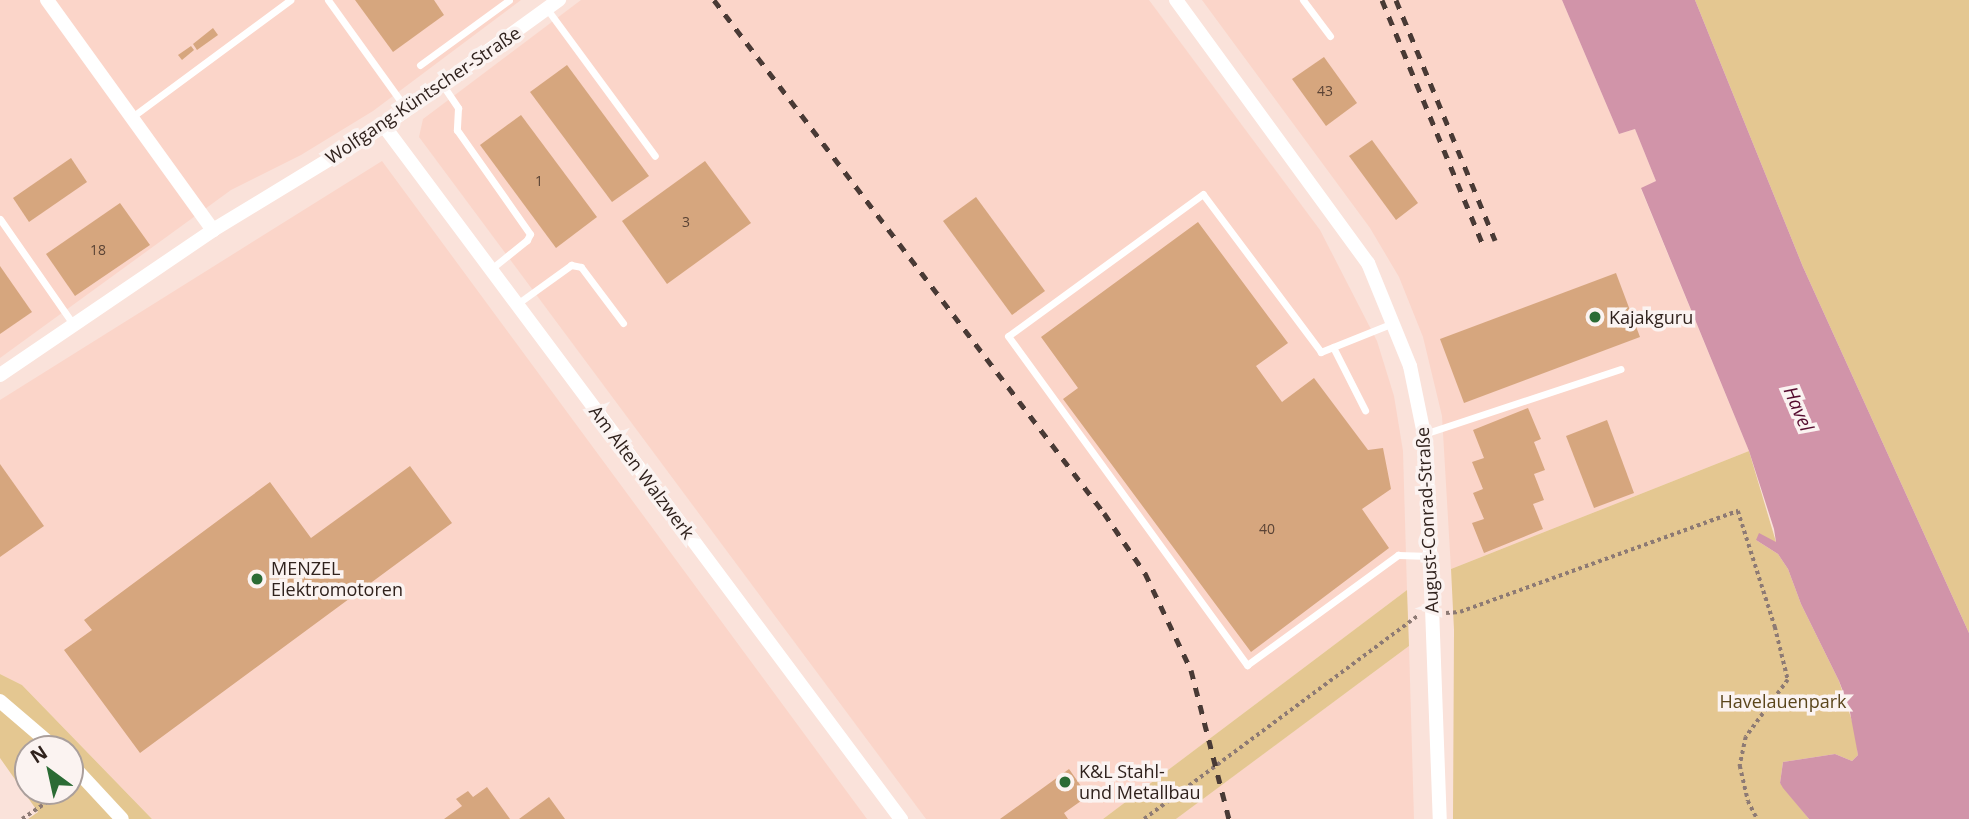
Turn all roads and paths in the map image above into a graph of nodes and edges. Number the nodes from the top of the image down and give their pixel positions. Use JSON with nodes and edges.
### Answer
{"nodes":[{"id":1,"x":47,"y":0,"type":"edge"},
{"id":2,"x":290,"y":0,"type":"edge"},
{"id":3,"x":327,"y":0,"type":"edge"},
{"id":4,"x":509,"y":0,"type":"edge"},
{"id":5,"x":1303,"y":0,"type":"edge"},
{"id":6,"x":1177,"y":1,"type":"edge"},
{"id":7,"x":553,"y":4,"type":"edge"},
{"id":8,"x":1330,"y":36,"type":"dead end"},
{"id":9,"x":420,"y":65,"type":"dead end"},
{"id":10,"x":442,"y":84,"type":"junction"},
{"id":11,"x":407,"y":110,"type":"junction"},
{"id":12,"x":132,"y":117,"type":"junction"},
{"id":13,"x":384,"y":126,"type":"junction"},
{"id":14,"x":655,"y":156,"type":"dead end"},
{"id":15,"x":0,"y":219,"type":"edge"},
{"id":16,"x":213,"y":230,"type":"junction"},
{"id":17,"x":491,"y":269,"type":"junction"},
{"id":18,"x":517,"y":304,"type":"junction"},
{"id":19,"x":1394,"y":322,"type":"junction"},
{"id":20,"x":623,"y":323,"type":"dead end"},
{"id":21,"x":73,"y":324,"type":"junction"},
{"id":22,"x":1333,"y":347,"type":"junction"},
{"id":23,"x":1620,"y":369,"type":"dead end"},
{"id":24,"x":0,"y":375,"type":"edge"},
{"id":25,"x":1365,"y":410,"type":"dead end"},
{"id":26,"x":1424,"y":434,"type":"junction"},
{"id":27,"x":1430,"y":556,"type":"junction"},
{"id":28,"x":1433,"y":614,"type":"junction"},
{"id":29,"x":0,"y":701,"type":"edge"},
{"id":30,"x":39,"y":735,"type":"edge"},
{"id":31,"x":84,"y":778,"type":"edge"},
{"id":32,"x":42,"y":805,"type":"edge"},
{"id":33,"x":22,"y":819,"type":"edge"},
{"id":34,"x":122,"y":819,"type":"edge"},
{"id":35,"x":901,"y":819,"type":"edge"},
{"id":36,"x":1144,"y":819,"type":"edge"},
{"id":37,"x":1440,"y":819,"type":"edge"},
{"id":38,"x":1757,"y":819,"type":"edge"}],
"edges":[{"from":1,"to":12,"type":"street"},
{"from":2,"to":12,"type":"lane"},
{"from":3,"to":11,"type":"lane"},
{"from":4,"to":9,"type":"lane"},
{"from":5,"to":8,"type":"lane"},
{"from":6,"to":19,"type":"street","name":"August-Conrad-Straße"},
{"from":7,"to":10,"type":"street","name":"Wolfgang-Küntscher-Straße"},
{"from":7,"to":14,"type":"lane"},
{"from":10,"to":11,"type":"street","name":"Wolfgang-Küntscher-Straße"},
{"from":10,"to":17,"type":"lane"},
{"from":11,"to":13,"type":"street","name":"Wolfgang-Küntscher-Straße"},
{"from":12,"to":16,"type":"street"},
{"from":13,"to":16,"type":"street","name":"Wolfgang-Küntscher-Straße"},
{"from":13,"to":17,"type":"street","name":"Am Alten Walzwerk"},
{"from":15,"to":21,"type":"lane"},
{"from":16,"to":21,"type":"street","name":"Wolfgang-Küntscher-Straße"},
{"from":17,"to":18,"type":"street","name":"Am Alten Walzwerk"},
{"from":18,"to":20,"type":"lane"},
{"from":18,"to":35,"type":"street","name":"Am Alten Walzwerk"},
{"from":19,"to":22,"type":"lane"},
{"from":19,"to":26,"type":"street","name":"August-Conrad-Straße"},
{"from":21,"to":24,"type":"street","name":"Wolfgang-Küntscher-Straße"},
{"from":22,"to":25,"type":"lane"},
{"from":22,"to":27,"type":"lane"},
{"from":23,"to":26,"type":"lane"},
{"from":26,"to":27,"type":"street","name":"August-Conrad-Straße"},
{"from":27,"to":28,"type":"street","name":"August-Conrad-Straße"},
{"from":28,"to":36,"type":"path"},
{"from":28,"to":37,"type":"street","name":"August-Conrad-Straße"},
{"from":28,"to":38,"type":"path"},
{"from":29,"to":30,"type":"street"},
{"from":31,"to":34,"type":"street"},
{"from":32,"to":33,"type":"path"}]}
